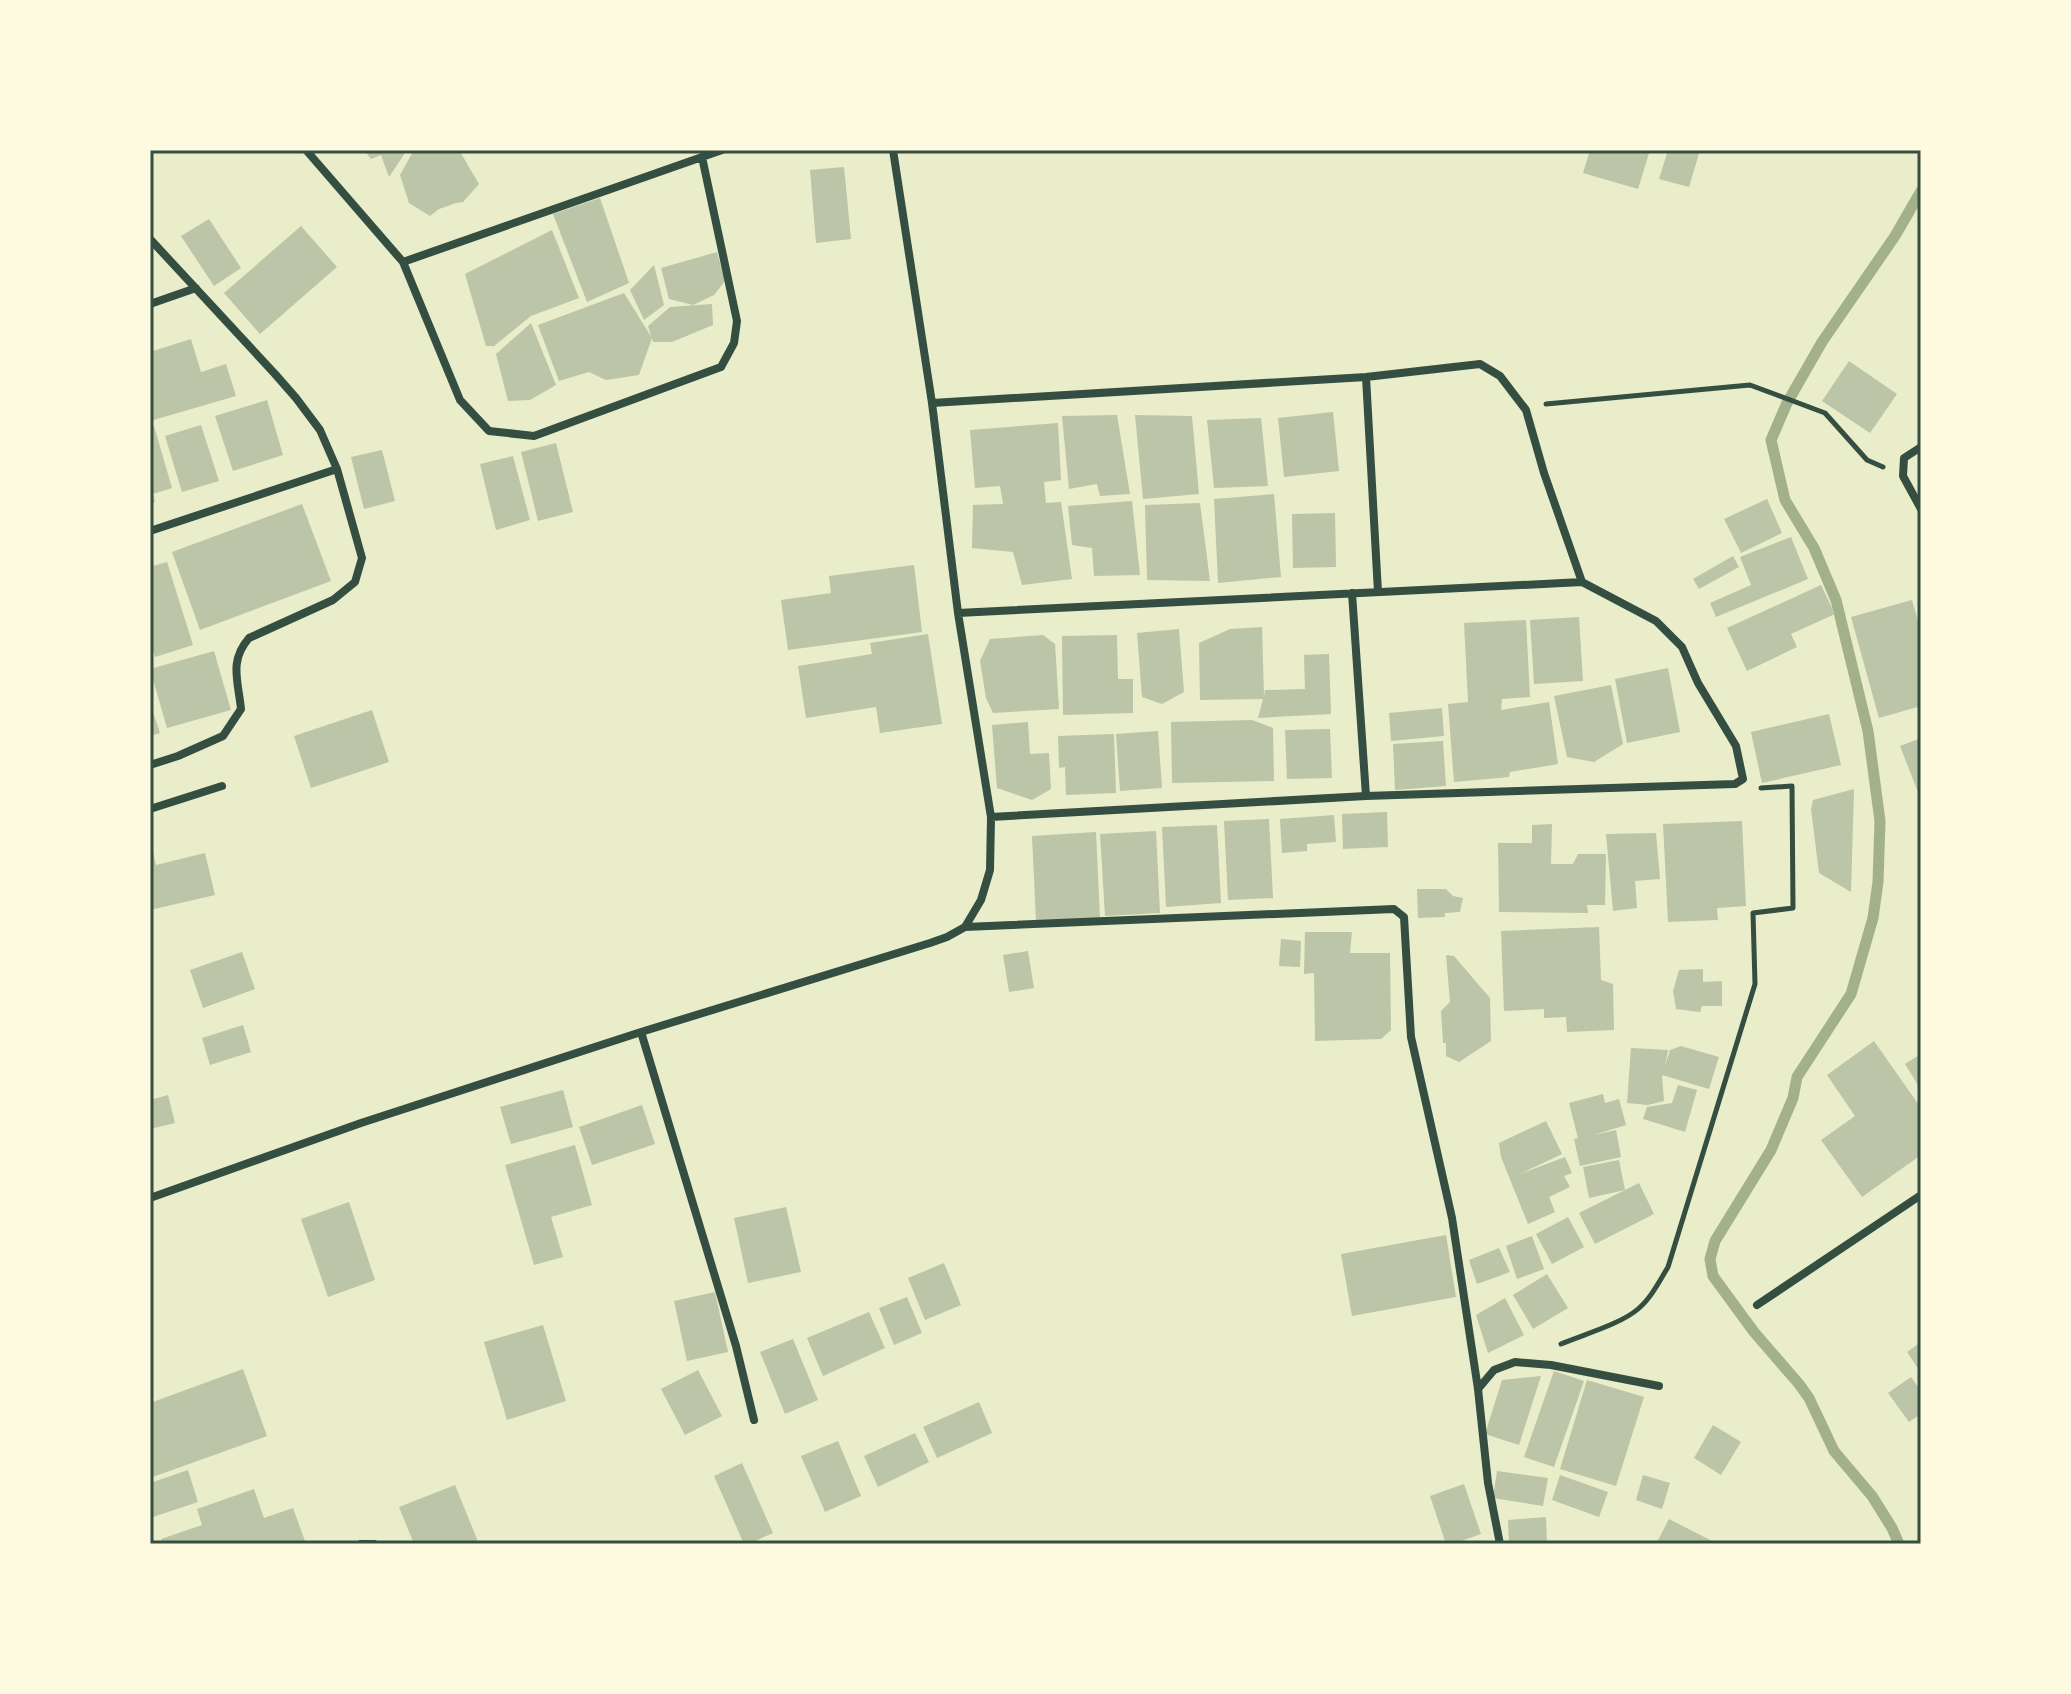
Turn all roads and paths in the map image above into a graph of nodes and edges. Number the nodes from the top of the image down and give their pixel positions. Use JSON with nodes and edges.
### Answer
{"nodes":[{"id":1,"x":306,"y":150,"type":"edge"},
{"id":2,"x":722,"y":150,"type":"edge"},
{"id":3,"x":893,"y":150,"type":"edge"},
{"id":4,"x":702,"y":157,"type":"junction"},
{"id":5,"x":150,"y":239,"type":"edge"},
{"id":6,"x":403,"y":262,"type":"junction"},
{"id":7,"x":196,"y":288,"type":"junction"},
{"id":8,"x":150,"y":304,"type":"edge"},
{"id":9,"x":1366,"y":377,"type":"junction"},
{"id":10,"x":932,"y":403,"type":"junction"},
{"id":11,"x":1526,"y":410,"type":"junction"},
{"id":12,"x":1921,"y":447,"type":"edge"},
{"id":13,"x":337,"y":469,"type":"junction"},
{"id":14,"x":1903,"y":476,"type":"junction"},
{"id":15,"x":1921,"y":509,"type":"edge"},
{"id":16,"x":150,"y":531,"type":"edge"},
{"id":17,"x":1582,"y":582,"type":"junction"},
{"id":18,"x":1378,"y":592,"type":"junction"},
{"id":19,"x":1352,"y":593,"type":"junction"},
{"id":20,"x":958,"y":613,"type":"junction"},
{"id":21,"x":150,"y":765,"type":"edge"},
{"id":22,"x":1743,"y":779,"type":"junction"},
{"id":23,"x":222,"y":786,"type":"dead end"},
{"id":24,"x":1366,"y":796,"type":"junction"},
{"id":25,"x":150,"y":809,"type":"edge"},
{"id":26,"x":991,"y":817,"type":"junction"},
{"id":27,"x":965,"y":927,"type":"junction"},
{"id":28,"x":641,"y":1032,"type":"junction"},
{"id":29,"x":1921,"y":1195,"type":"edge"},
{"id":30,"x":150,"y":1198,"type":"edge"},
{"id":31,"x":1757,"y":1305,"type":"dead end"},
{"id":32,"x":1558,"y":1345,"type":"dead end"},
{"id":33,"x":1659,"y":1386,"type":"dead end"},
{"id":34,"x":1478,"y":1389,"type":"junction"},
{"id":35,"x":754,"y":1420,"type":"dead end"},
{"id":36,"x":361,"y":1544,"type":"edge"},
{"id":37,"x":374,"y":1544,"type":"edge"},
{"id":38,"x":1500,"y":1544,"type":"edge"}],
"edges":[{"from":1,"to":6,"type":"street"},
{"from":2,"to":4,"type":"street"},
{"from":3,"to":10,"type":"street"},
{"from":4,"to":6,"type":"street"},
{"from":4,"to":6,"type":"street"},
{"from":5,"to":7,"type":"street"},
{"from":7,"to":8,"type":"street"},
{"from":7,"to":13,"type":"street"},
{"from":9,"to":10,"type":"street"},
{"from":9,"to":11,"type":"street"},
{"from":9,"to":18,"type":"street"},
{"from":10,"to":20,"type":"street"},
{"from":11,"to":14,"type":"path"},
{"from":11,"to":17,"type":"street"},
{"from":12,"to":14,"type":"street"},
{"from":13,"to":16,"type":"street"},
{"from":13,"to":21,"type":"street"},
{"from":14,"to":15,"type":"street"},
{"from":17,"to":18,"type":"street"},
{"from":17,"to":22,"type":"street"},
{"from":18,"to":19,"type":"street"},
{"from":19,"to":20,"type":"street"},
{"from":19,"to":24,"type":"street"},
{"from":20,"to":26,"type":"street"},
{"from":22,"to":24,"type":"street"},
{"from":22,"to":32,"type":"path"},
{"from":23,"to":25,"type":"street"},
{"from":24,"to":26,"type":"street"},
{"from":26,"to":27,"type":"street"},
{"from":27,"to":28,"type":"street"},
{"from":27,"to":34,"type":"street"},
{"from":28,"to":30,"type":"street"},
{"from":28,"to":35,"type":"street"},
{"from":29,"to":31,"type":"street"},
{"from":33,"to":34,"type":"street"},
{"from":34,"to":38,"type":"street"},
{"from":36,"to":37,"type":"street"}]}
